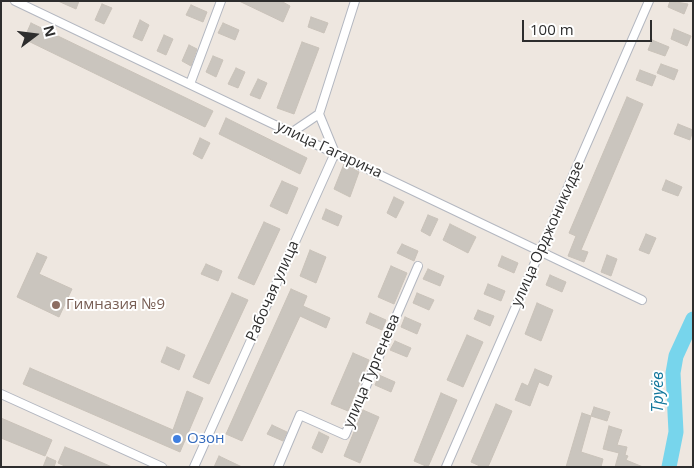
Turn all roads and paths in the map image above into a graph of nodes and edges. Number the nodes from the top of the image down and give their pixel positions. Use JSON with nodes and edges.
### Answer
{"nodes":[{"id":1,"x":15,"y":1,"type":"edge"},
{"id":2,"x":221,"y":1,"type":"edge"},
{"id":3,"x":355,"y":1,"type":"edge"},
{"id":4,"x":649,"y":1,"type":"edge"},
{"id":5,"x":190,"y":84,"type":"junction"},
{"id":6,"x":319,"y":114,"type":"junction"},
{"id":7,"x":291,"y":133,"type":"junction"},
{"id":8,"x":335,"y":153,"type":"junction"},
{"id":9,"x":541,"y":252,"type":"junction"},
{"id":10,"x":418,"y":266,"type":"dead end"},
{"id":11,"x":642,"y":300,"type":"dead end"},
{"id":12,"x":1,"y":394,"type":"edge"},
{"id":13,"x":162,"y":467,"type":"edge"},
{"id":14,"x":194,"y":467,"type":"edge"},
{"id":15,"x":278,"y":467,"type":"edge"},
{"id":16,"x":446,"y":467,"type":"edge"}],
"edges":[{"from":1,"to":5,"type":"street","name":"улица Гагарина"},
{"from":2,"to":5,"type":"street"},
{"from":3,"to":6,"type":"street"},
{"from":4,"to":9,"type":"street","name":"улица Орджоникидзе"},
{"from":5,"to":7,"type":"street","name":"улица Гагарина"},
{"from":6,"to":7,"type":"street"},
{"from":6,"to":8,"type":"street"},
{"from":7,"to":8,"type":"street","name":"улица Гагарина"},
{"from":8,"to":9,"type":"street","name":"улица Гагарина"},
{"from":8,"to":14,"type":"street","name":"Рабочая улица"},
{"from":9,"to":11,"type":"street","name":"улица Гагарина"},
{"from":9,"to":16,"type":"street","name":"улица Орджоникидзе"},
{"from":10,"to":15,"type":"street","name":"улица Тургенева"},
{"from":12,"to":13,"type":"street"}]}
